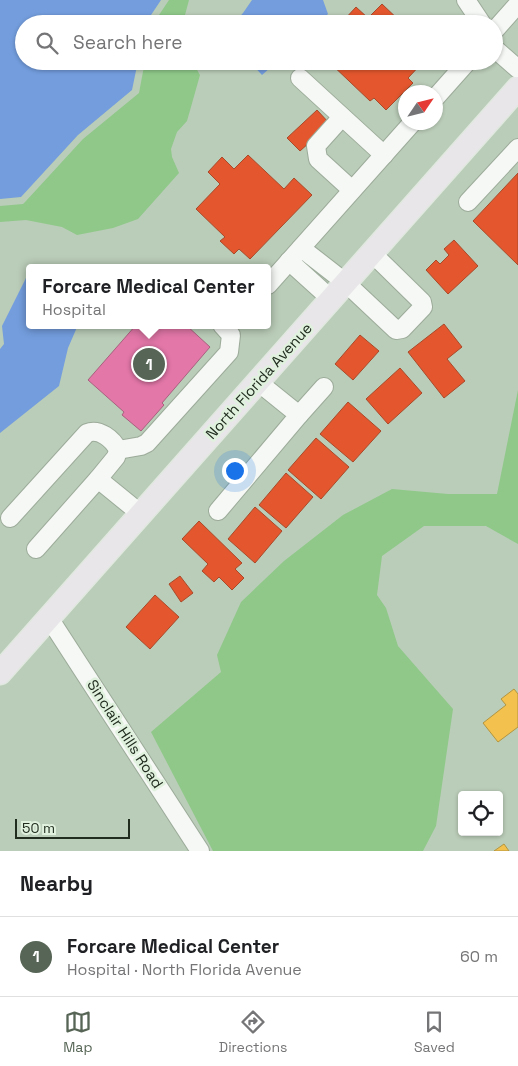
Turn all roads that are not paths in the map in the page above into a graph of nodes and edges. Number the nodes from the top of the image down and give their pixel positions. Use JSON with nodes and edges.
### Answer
{"nodes":[{"id":1,"x":466,"y":0,"type":"edge"},
{"id":2,"x":518,"y":4,"type":"edge"},
{"id":3,"x":476,"y":15,"type":"edge"},
{"id":4,"x":503,"y":21,"type":"edge"},
{"id":5,"x":503,"y":56,"type":"edge"},
{"id":6,"x":518,"y":69,"type":"edge"},
{"id":7,"x":460,"y":70,"type":"edge"},
{"id":8,"x":300,"y":78,"type":"dead end"},
{"id":9,"x":518,"y":88,"type":"edge"},
{"id":10,"x":443,"y":89,"type":"edge"},
{"id":11,"x":342,"y":117,"type":"junction"},
{"id":12,"x":406,"y":130,"type":"edge"},
{"id":13,"x":518,"y":148,"type":"edge"},
{"id":14,"x":384,"y":155,"type":"junction"},
{"id":15,"x":352,"y":190,"type":"junction"},
{"id":16,"x":468,"y":202,"type":"dead end"},
{"id":17,"x":301,"y":248,"type":"junction"},
{"id":18,"x":372,"y":254,"type":"junction"},
{"id":19,"x":289,"y":261,"type":"junction"},
{"id":20,"x":271,"y":282,"type":"edge"},
{"id":21,"x":339,"y":291,"type":"junction"},
{"id":22,"x":226,"y":329,"type":"edge"},
{"id":23,"x":258,"y":382,"type":"junction"},
{"id":24,"x":324,"y":387,"type":"dead end"},
{"id":25,"x":299,"y":416,"type":"junction"},
{"id":26,"x":118,"y":450,"type":"junction"},
{"id":27,"x":98,"y":479,"type":"junction"},
{"id":28,"x":218,"y":511,"type":"dead end"},
{"id":29,"x":141,"y":514,"type":"junction"},
{"id":30,"x":10,"y":518,"type":"dead end"},
{"id":31,"x":36,"y":549,"type":"dead end"},
{"id":32,"x":49,"y":618,"type":"junction"},
{"id":33,"x":0,"y":673,"type":"edge"},
{"id":34,"x":200,"y":851,"type":"edge"}],
"edges":[{"from":1,"to":3,"type":"street"},
{"from":2,"to":4,"type":"street"},
{"from":5,"to":6,"type":"street"},
{"from":7,"to":10,"type":"street"},
{"from":8,"to":11,"type":"street"},
{"from":9,"to":18,"type":"main road","name":"North Florida Avenue"},
{"from":11,"to":14,"type":"street"},
{"from":11,"to":15,"type":"street"},
{"from":12,"to":14,"type":"street"},
{"from":13,"to":16,"type":"street"},
{"from":14,"to":15,"type":"street"},
{"from":15,"to":17,"type":"street"},
{"from":17,"to":19,"type":"street"},
{"from":17,"to":21,"type":"street"},
{"from":18,"to":21,"type":"main road","name":"North Florida Avenue"},
{"from":18,"to":21,"type":"street"},
{"from":19,"to":20,"type":"street"},
{"from":19,"to":21,"type":"street"},
{"from":21,"to":23,"type":"main road","name":"North Florida Avenue"},
{"from":22,"to":26,"type":"street"},
{"from":23,"to":25,"type":"street"},
{"from":23,"to":29,"type":"main road","name":"North Florida Avenue"},
{"from":24,"to":25,"type":"street"},
{"from":25,"to":28,"type":"street"},
{"from":26,"to":27,"type":"street"},
{"from":26,"to":30,"type":"street"},
{"from":27,"to":29,"type":"street"},
{"from":27,"to":31,"type":"street"},
{"from":29,"to":32,"type":"main road","name":"North Florida Avenue"},
{"from":32,"to":33,"type":"main road","name":"North Florida Avenue"},
{"from":32,"to":34,"type":"street","name":"Sinclair Hills Road"}]}
